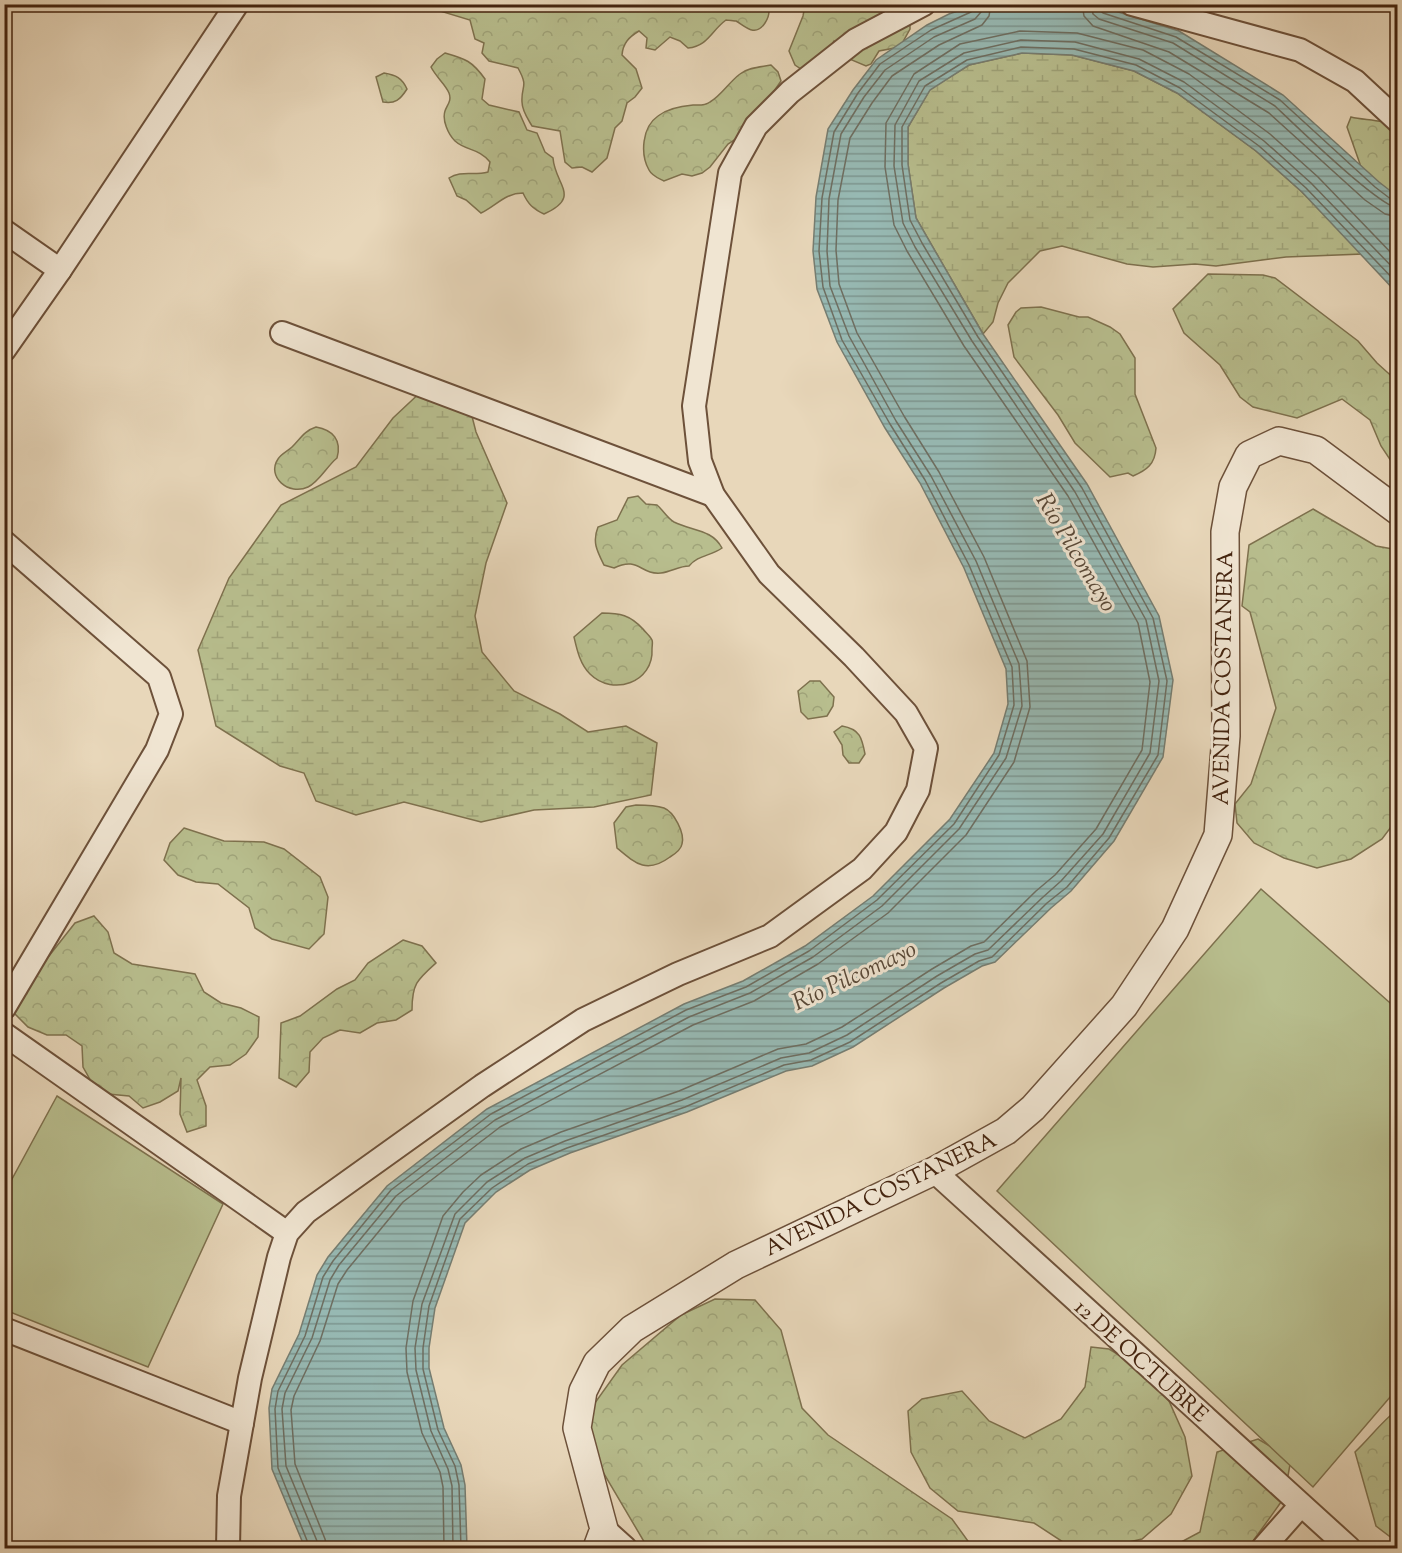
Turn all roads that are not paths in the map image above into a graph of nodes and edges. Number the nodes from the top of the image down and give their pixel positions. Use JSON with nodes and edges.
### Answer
{"nodes":[{"id":1,"x":237,"y":4,"type":"edge"},
{"id":2,"x":924,"y":4,"type":"edge"},
{"id":3,"x":1132,"y":4,"type":"edge"},
{"id":4,"x":1398,"y":121,"type":"edge"},
{"id":5,"x":4,"y":231,"type":"edge"},
{"id":6,"x":60,"y":270,"type":"junction"},
{"id":7,"x":282,"y":333,"type":"dead end"},
{"id":8,"x":4,"y":350,"type":"edge"},
{"id":9,"x":713,"y":495,"type":"junction"},
{"id":10,"x":1398,"y":511,"type":"edge"},
{"id":11,"x":4,"y":542,"type":"edge"},
{"id":12,"x":4,"y":1008,"type":"edge"},
{"id":13,"x":4,"y":1034,"type":"edge"},
{"id":14,"x":934,"y":1171,"type":"junction"},
{"id":15,"x":287,"y":1233,"type":"junction"},
{"id":16,"x":4,"y":1329,"type":"edge"},
{"id":17,"x":242,"y":1423,"type":"junction"},
{"id":18,"x":1301,"y":1505,"type":"junction"},
{"id":19,"x":600,"y":1539,"type":"edge"},
{"id":20,"x":228,"y":1548,"type":"edge"},
{"id":21,"x":625,"y":1548,"type":"edge"},
{"id":22,"x":1263,"y":1548,"type":"edge"},
{"id":23,"x":1349,"y":1548,"type":"edge"}],
"edges":[{"from":1,"to":6,"type":"street"},
{"from":2,"to":9,"type":"street"},
{"from":3,"to":4,"type":"street"},
{"from":5,"to":6,"type":"street"},
{"from":6,"to":8,"type":"street"},
{"from":7,"to":9,"type":"street"},
{"from":9,"to":15,"type":"street"},
{"from":10,"to":14,"type":"street","name":"AVENIDA COSTANERA"},
{"from":11,"to":12,"type":"street"},
{"from":13,"to":15,"type":"street"},
{"from":14,"to":18,"type":"street","name":"12 DE OCTUBRE"},
{"from":14,"to":19,"type":"street","name":"AVENIDA COSTANERA"},
{"from":15,"to":17,"type":"street"},
{"from":16,"to":17,"type":"street"},
{"from":17,"to":20,"type":"street"},
{"from":18,"to":22,"type":"street"},
{"from":18,"to":23,"type":"street","name":"12 DE OCTUBRE"},
{"from":19,"to":21,"type":"street"}]}
